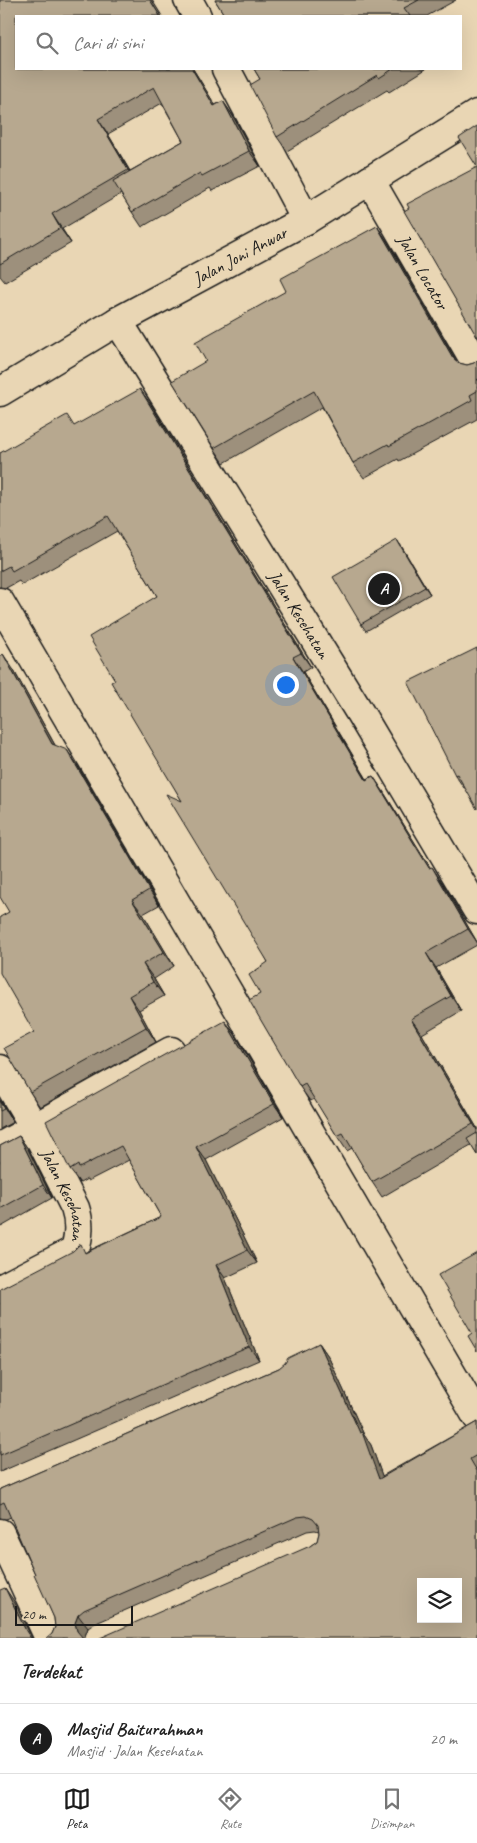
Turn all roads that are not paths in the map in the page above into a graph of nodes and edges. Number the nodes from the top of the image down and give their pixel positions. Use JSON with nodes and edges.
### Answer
{"nodes":[{"id":1,"x":188,"y":0,"type":"edge"},
{"id":2,"x":196,"y":15,"type":"edge"},
{"id":3,"x":227,"y":70,"type":"edge"},
{"id":4,"x":477,"y":114,"type":"edge"},
{"id":5,"x":370,"y":180,"type":"junction"},
{"id":6,"x":306,"y":220,"type":"junction"},
{"id":7,"x":118,"y":321,"type":"junction"},
{"id":8,"x":477,"y":365,"type":"edge"},
{"id":9,"x":0,"y":392,"type":"edge"},
{"id":10,"x":0,"y":602,"type":"edge"},
{"id":11,"x":477,"y":910,"type":"edge"},
{"id":12,"x":189,"y":1042,"type":"edge"},
{"id":13,"x":0,"y":1069,"type":"edge"},
{"id":14,"x":34,"y":1127,"type":"junction"},
{"id":15,"x":0,"y":1147,"type":"edge"},
{"id":16,"x":0,"y":1289,"type":"edge"},
{"id":17,"x":477,"y":1417,"type":"edge"},
{"id":18,"x":0,"y":1533,"type":"edge"},
{"id":19,"x":49,"y":1638,"type":"edge"}],
"edges":[{"from":1,"to":2,"type":"street"},
{"from":3,"to":6,"type":"street"},
{"from":4,"to":5,"type":"street","name":"Jalan Joni Anwar"},
{"from":5,"to":6,"type":"street","name":"Jalan Joni Anwar"},
{"from":5,"to":8,"type":"street","name":"Jalan Locator"},
{"from":6,"to":7,"type":"street","name":"Jalan Joni Anwar"},
{"from":7,"to":9,"type":"street","name":"Jalan Joni Anwar"},
{"from":7,"to":11,"type":"street","name":"Jalan Kesehatan"},
{"from":10,"to":17,"type":"street"},
{"from":12,"to":14,"type":"street"},
{"from":13,"to":14,"type":"street","name":"Jalan Kesehatan"},
{"from":14,"to":15,"type":"street"},
{"from":14,"to":16,"type":"street","name":"Jalan Kesehatan"},
{"from":18,"to":19,"type":"street"}]}
